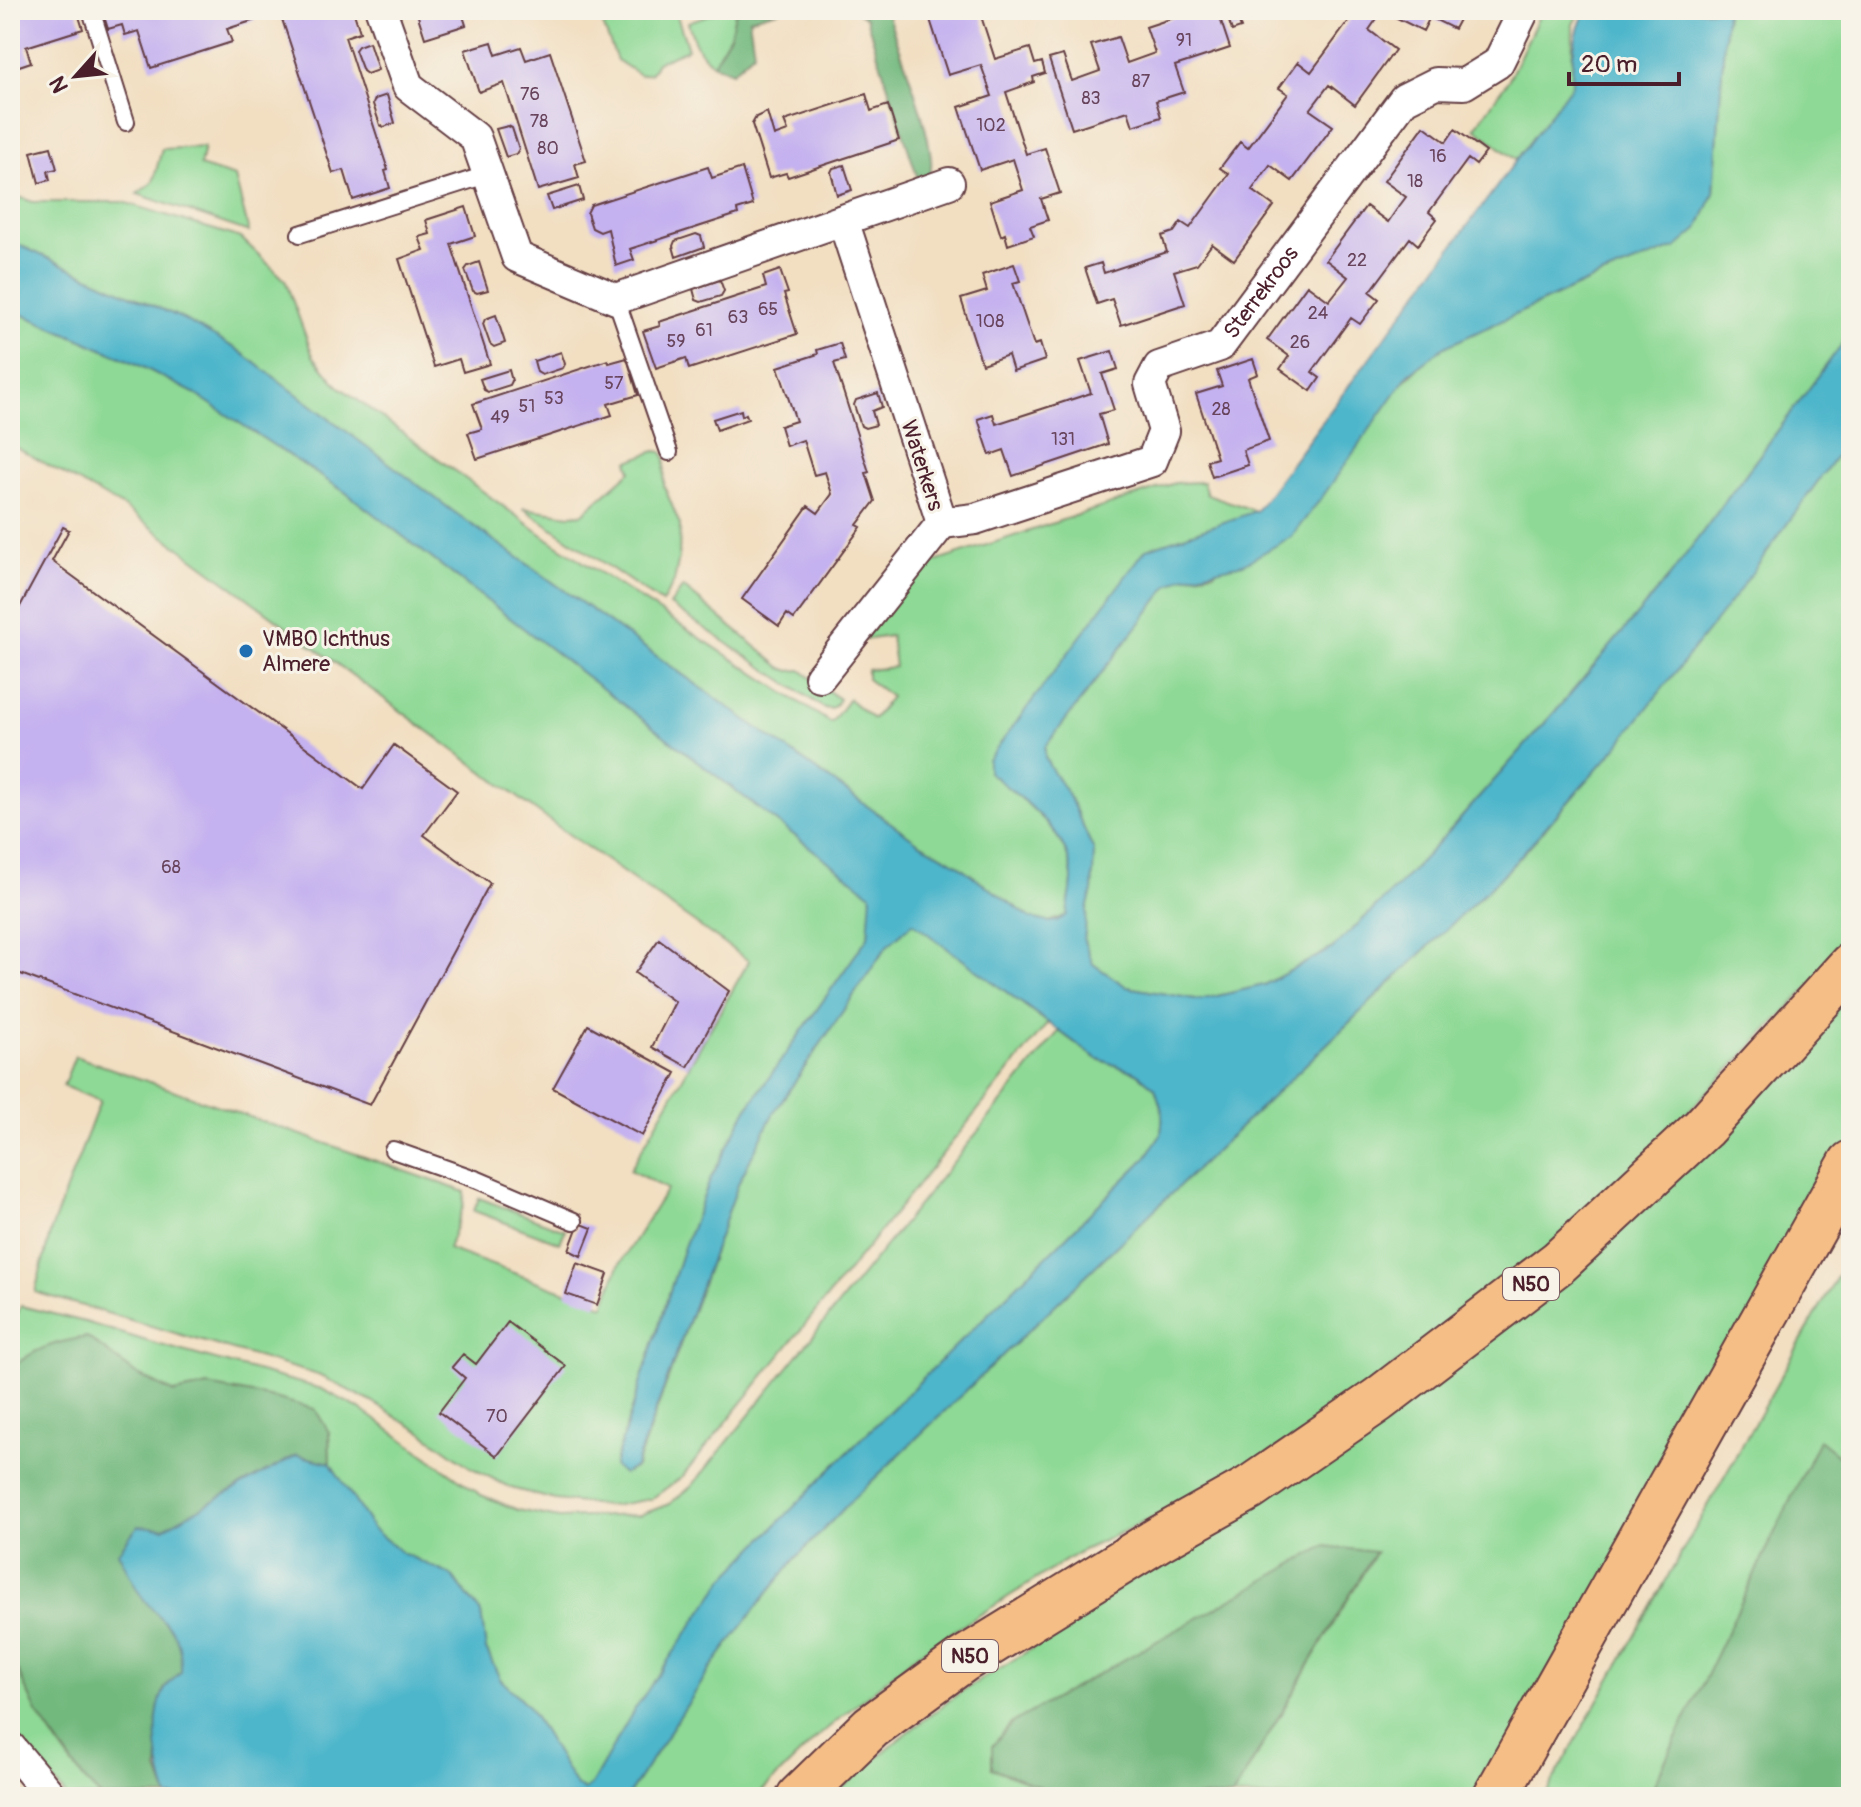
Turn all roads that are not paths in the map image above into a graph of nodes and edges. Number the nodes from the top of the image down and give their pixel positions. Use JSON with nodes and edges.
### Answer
{"nodes":[{"id":1,"x":91,"y":10,"type":"edge"},
{"id":2,"x":381,"y":10,"type":"edge"},
{"id":3,"x":1524,"y":10,"type":"edge"},
{"id":4,"x":126,"y":122,"type":"dead end"},
{"id":5,"x":489,"y":174,"type":"junction"},
{"id":6,"x":949,"y":183,"type":"dead end"},
{"id":7,"x":843,"y":220,"type":"junction"},
{"id":8,"x":300,"y":234,"type":"dead end"},
{"id":9,"x":616,"y":299,"type":"junction"},
{"id":10,"x":669,"y":452,"type":"dead end"},
{"id":11,"x":942,"y":523,"type":"junction"},
{"id":12,"x":820,"y":677,"type":"dead end"},
{"id":13,"x":1851,"y":965,"type":"edge"},
{"id":14,"x":393,"y":1150,"type":"dead end"},
{"id":15,"x":1851,"y":1163,"type":"edge"},
{"id":16,"x":1851,"y":1213,"type":"edge"},
{"id":17,"x":574,"y":1221,"type":"dead end"},
{"id":18,"x":10,"y":1747,"type":"edge"},
{"id":19,"x":52,"y":1797,"type":"edge"},
{"id":20,"x":799,"y":1797,"type":"edge"},
{"id":21,"x":1495,"y":1797,"type":"edge"},
{"id":22,"x":1522,"y":1797,"type":"edge"}],
"edges":[{"from":1,"to":4,"type":"lane"},
{"from":2,"to":5,"type":"street"},
{"from":3,"to":11,"type":"street","name":"Sterrekroos"},
{"from":5,"to":8,"type":"lane"},
{"from":5,"to":9,"type":"street"},
{"from":6,"to":7,"type":"street"},
{"from":7,"to":9,"type":"street"},
{"from":7,"to":11,"type":"street","name":"Waterkers"},
{"from":9,"to":10,"type":"lane"},
{"from":11,"to":12,"type":"street","name":"Waterkers"},
{"from":13,"to":20,"type":"highway","number":"N50"},
{"from":14,"to":17,"type":"lane"},
{"from":15,"to":21,"type":"highway"},
{"from":16,"to":22,"type":"highway"},
{"from":18,"to":19,"type":"street"}]}
